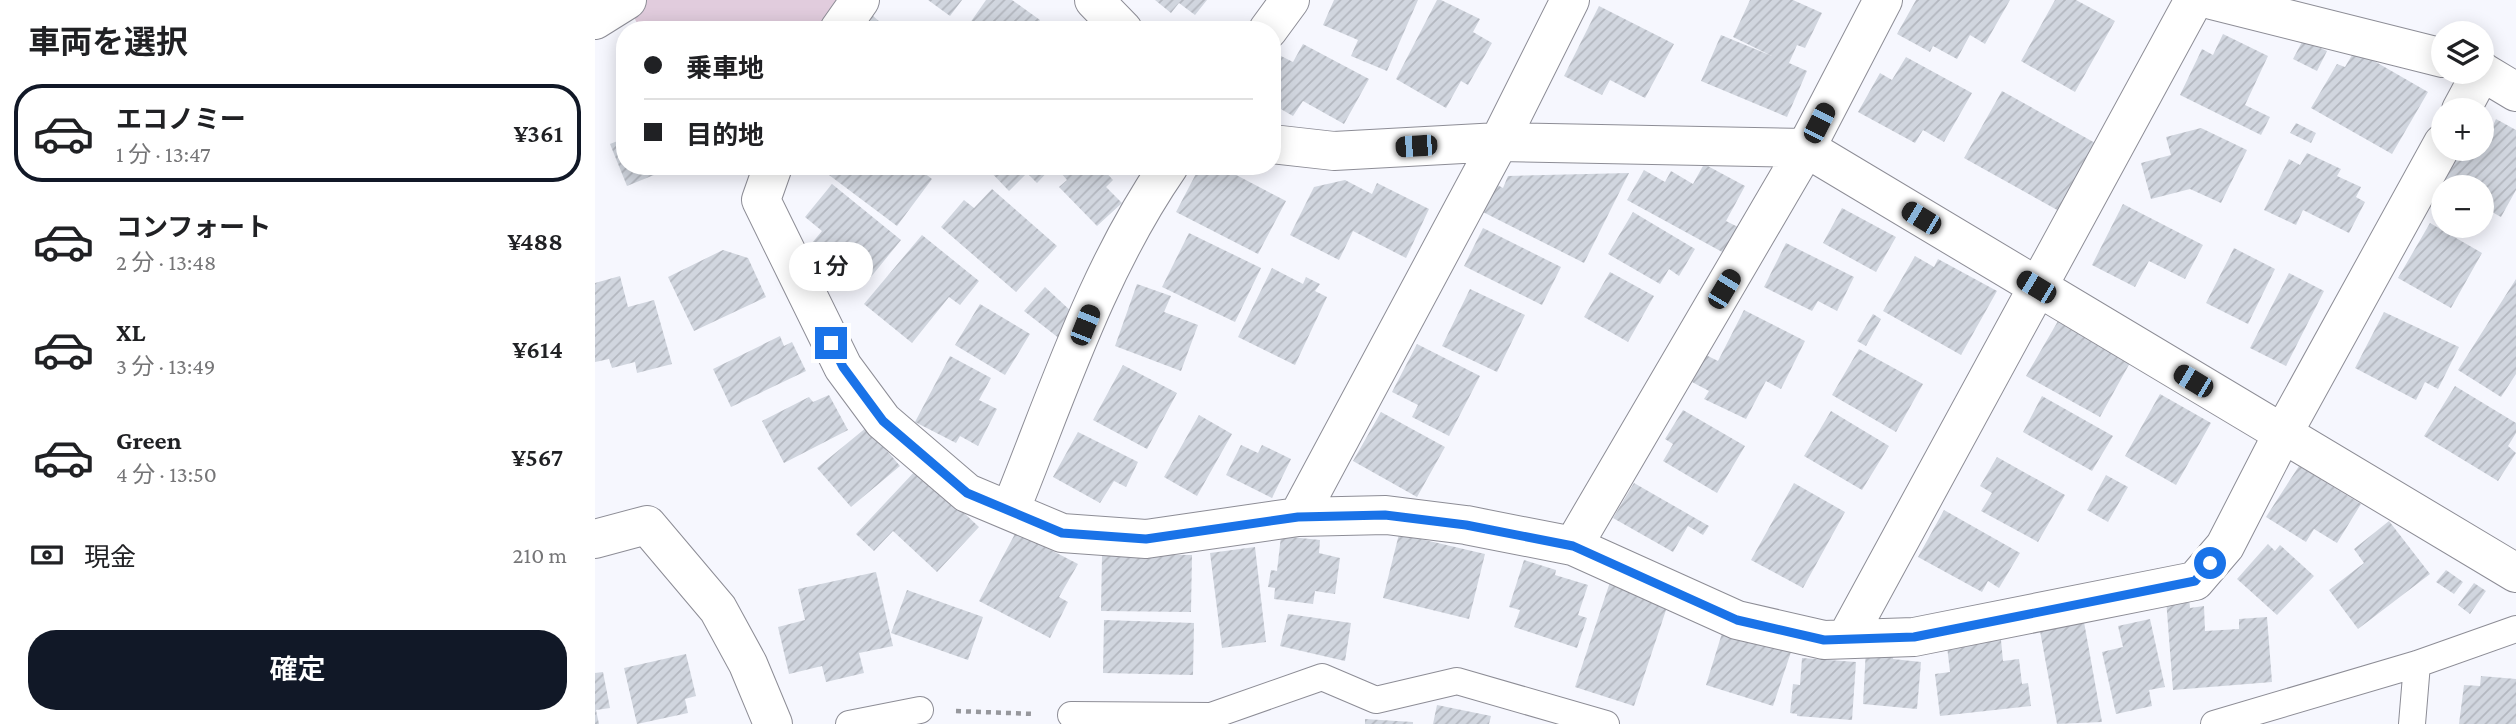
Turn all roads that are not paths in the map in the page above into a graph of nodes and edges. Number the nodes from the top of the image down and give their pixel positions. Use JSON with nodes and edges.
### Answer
{"nodes":[{"id":1,"x":627,"y":0,"type":"edge"},
{"id":2,"x":860,"y":0,"type":"edge"},
{"id":3,"x":1094,"y":0,"type":"edge"},
{"id":4,"x":1290,"y":0,"type":"edge"},
{"id":5,"x":1570,"y":0,"type":"edge"},
{"id":6,"x":1883,"y":0,"type":"edge"},
{"id":7,"x":2194,"y":0,"type":"edge"},
{"id":8,"x":2212,"y":0,"type":"edge"},
{"id":9,"x":595,"y":20,"type":"edge"},
{"id":10,"x":845,"y":21,"type":"edge"},
{"id":11,"x":1114,"y":21,"type":"edge"},
{"id":12,"x":1275,"y":21,"type":"edge"},
{"id":13,"x":2431,"y":55,"type":"edge"},
{"id":14,"x":2494,"y":78,"type":"edge"},
{"id":15,"x":2516,"y":92,"type":"edge"},
{"id":16,"x":1499,"y":142,"type":"junction"},
{"id":17,"x":1281,"y":145,"type":"edge"},
{"id":18,"x":1806,"y":148,"type":"junction"},
{"id":19,"x":2433,"y":161,"type":"edge"},
{"id":20,"x":770,"y":175,"type":"edge"},
{"id":21,"x":1163,"y":175,"type":"edge"},
{"id":22,"x":2036,"y":287,"type":"junction"},
{"id":23,"x":2282,"y":435,"type":"junction"},
{"id":24,"x":1010,"y":511,"type":"junction"},
{"id":25,"x":1298,"y":517,"type":"junction"},
{"id":26,"x":595,"y":539,"type":"edge"},
{"id":27,"x":1573,"y":546,"type":"junction"},
{"id":28,"x":2512,"y":559,"type":"edge"},
{"id":29,"x":2516,"y":629,"type":"edge"},
{"id":30,"x":1846,"y":639,"type":"junction"},
{"id":31,"x":2417,"y":664,"type":"junction"},
{"id":32,"x":920,"y":710,"type":"road end"},
{"id":33,"x":1071,"y":715,"type":"road end"},
{"id":34,"x":773,"y":724,"type":"edge"},
{"id":35,"x":849,"y":724,"type":"edge"},
{"id":36,"x":1606,"y":724,"type":"edge"},
{"id":37,"x":2214,"y":724,"type":"edge"},
{"id":38,"x":2412,"y":724,"type":"edge"}],
"edges":[{"from":1,"to":9,"type":"street"},
{"from":2,"to":10,"type":"street"},
{"from":3,"to":11,"type":"street"},
{"from":4,"to":12,"type":"street"},
{"from":5,"to":16,"type":"street"},
{"from":6,"to":18,"type":"street"},
{"from":7,"to":22,"type":"street"},
{"from":8,"to":13,"type":"street"},
{"from":14,"to":15,"type":"street"},
{"from":16,"to":17,"type":"street"},
{"from":16,"to":18,"type":"street"},
{"from":16,"to":25,"type":"street"},
{"from":18,"to":22,"type":"street"},
{"from":18,"to":27,"type":"street"},
{"from":19,"to":23,"type":"street"},
{"from":20,"to":24,"type":"street"},
{"from":21,"to":24,"type":"street"},
{"from":22,"to":23,"type":"street"},
{"from":22,"to":30,"type":"street"},
{"from":23,"to":28,"type":"street"},
{"from":23,"to":30,"type":"street"},
{"from":24,"to":25,"type":"street"},
{"from":25,"to":27,"type":"street"},
{"from":26,"to":34,"type":"street"},
{"from":27,"to":30,"type":"street"},
{"from":29,"to":31,"type":"lane"},
{"from":31,"to":37,"type":"lane"},
{"from":31,"to":38,"type":"lane"},
{"from":32,"to":35,"type":"lane"},
{"from":33,"to":36,"type":"lane"}]}
